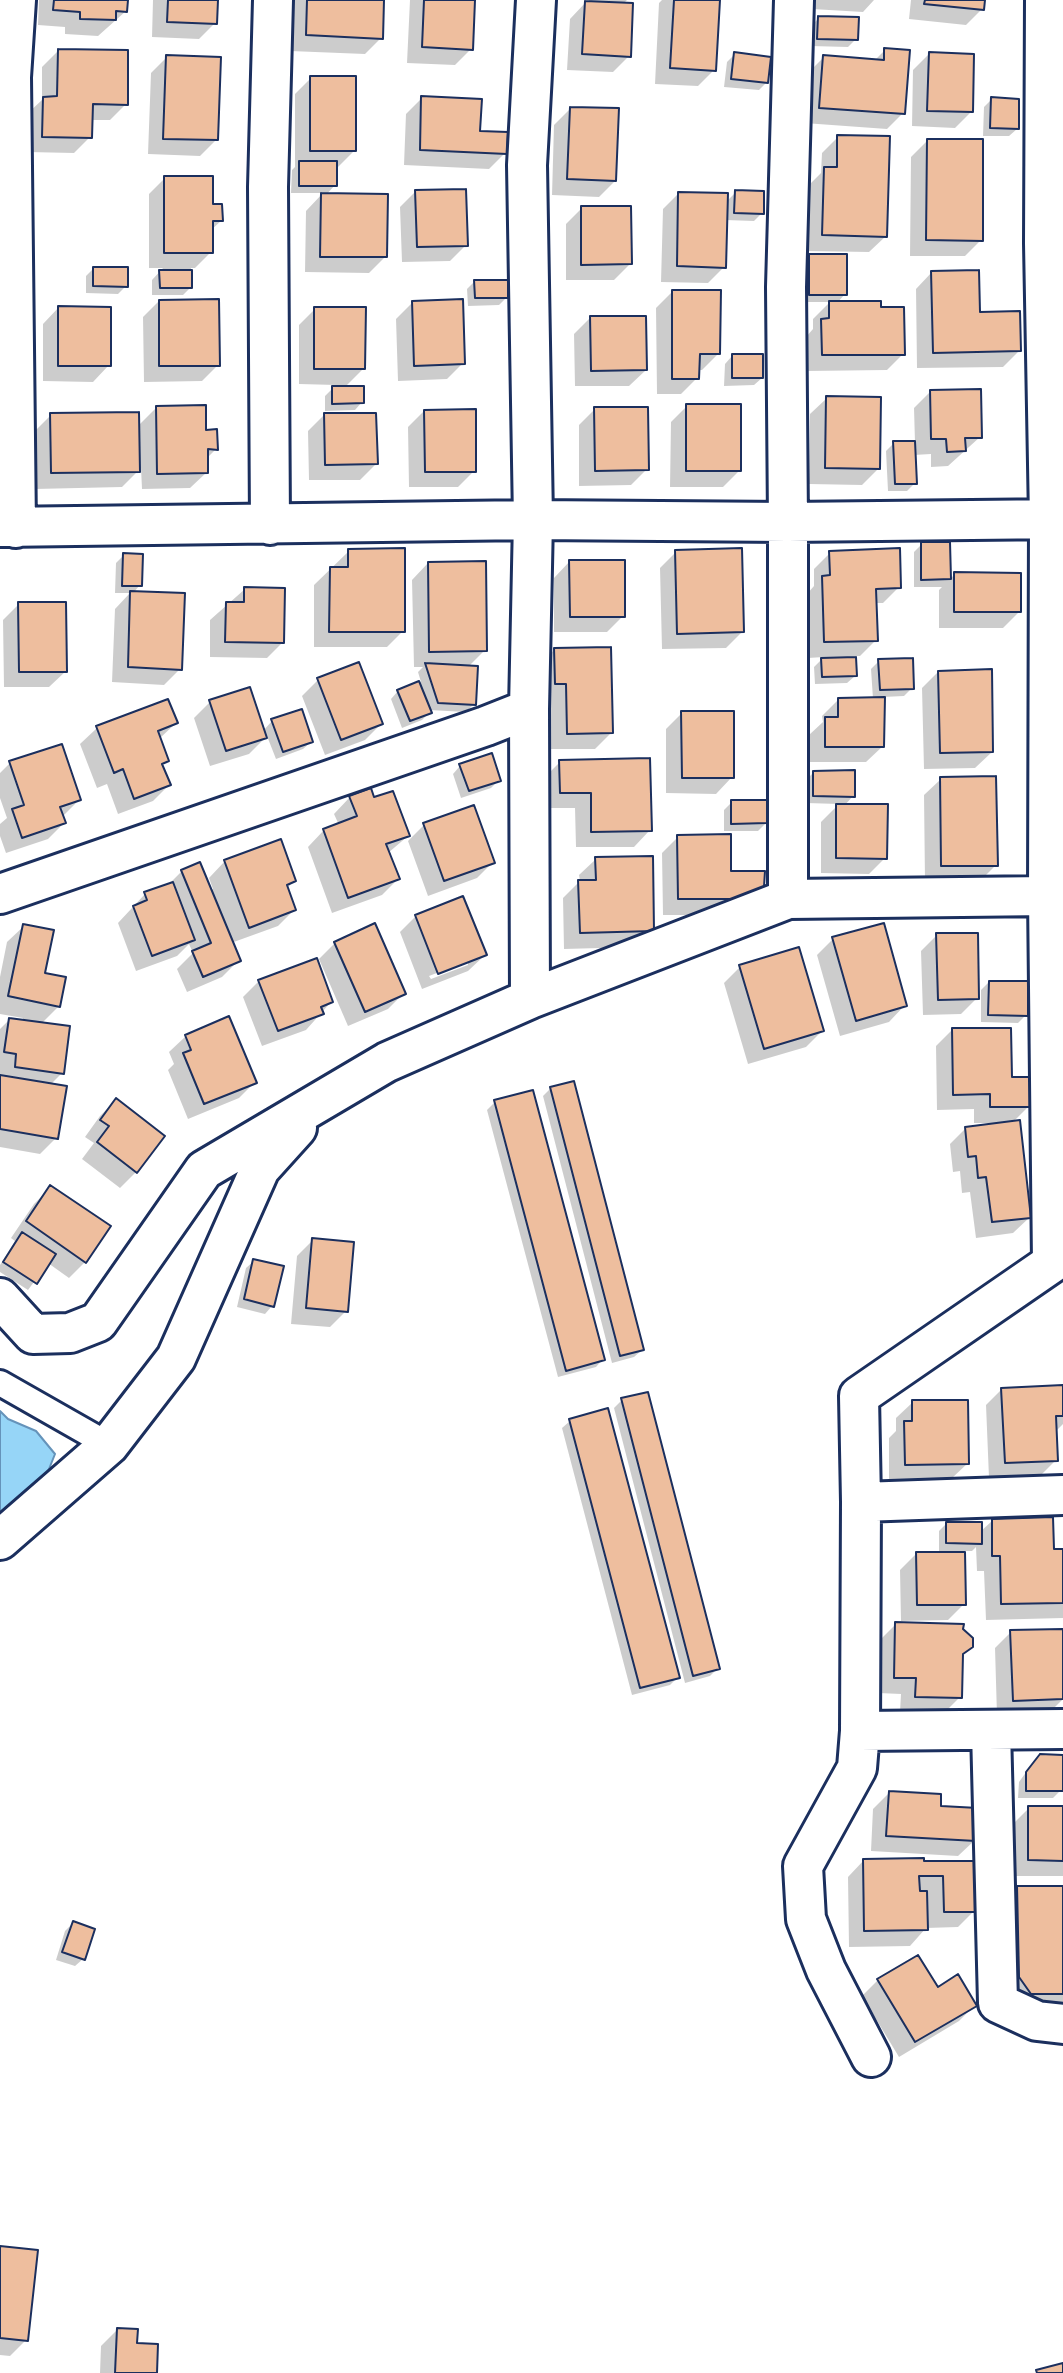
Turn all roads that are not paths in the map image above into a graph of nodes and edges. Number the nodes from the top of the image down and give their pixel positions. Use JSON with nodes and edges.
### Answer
{"nodes":[{"id":1,"x":16,"y":0,"type":"edge"},
{"id":2,"x":273,"y":0,"type":"edge"},
{"id":3,"x":536,"y":0,"type":"edge"},
{"id":4,"x":794,"y":0,"type":"edge"},
{"id":5,"x":1045,"y":0,"type":"edge"},
{"id":6,"x":1053,"y":242,"type":"edge"},
{"id":7,"x":1056,"y":519,"type":"edge"},
{"id":8,"x":533,"y":520,"type":"junction"},
{"id":9,"x":788,"y":522,"type":"junction"},
{"id":10,"x":270,"y":524,"type":"junction"},
{"id":11,"x":8,"y":528,"type":"edge"},
{"id":12,"x":529,"y":709,"type":"junction"},
{"id":13,"x":0,"y":894,"type":"edge"},
{"id":14,"x":1048,"y":896,"type":"junction"},
{"id":15,"x":788,"y":899,"type":"junction"},
{"id":16,"x":530,"y":999,"type":"junction"},
{"id":17,"x":322,"y":1100,"type":"junction"},
{"id":18,"x":1058,"y":1264,"type":"edge"},
{"id":19,"x":0,"y":1298,"type":"edge"},
{"id":20,"x":0,"y":1383,"type":"edge"},
{"id":21,"x":108,"y":1445,"type":"junction"},
{"id":22,"x":1063,"y":1495,"type":"edge"},
{"id":23,"x":861,"y":1502,"type":"junction"},
{"id":24,"x":0,"y":1540,"type":"edge"},
{"id":25,"x":1063,"y":1729,"type":"edge"},
{"id":26,"x":991,"y":1730,"type":"junction"},
{"id":27,"x":860,"y":1731,"type":"junction"},
{"id":28,"x":1063,"y":2024,"type":"edge"},
{"id":29,"x":871,"y":2057,"type":"dead end"}],
"edges":[{"from":1,"to":11,"type":"street"},
{"from":2,"to":10,"type":"street"},
{"from":3,"to":8,"type":"street"},
{"from":4,"to":9,"type":"street"},
{"from":5,"to":6,"type":"street"},
{"from":6,"to":7,"type":"street"},
{"from":7,"to":9,"type":"street"},
{"from":7,"to":14,"type":"street"},
{"from":8,"to":9,"type":"street"},
{"from":8,"to":10,"type":"street"},
{"from":8,"to":12,"type":"street"},
{"from":9,"to":15,"type":"street"},
{"from":10,"to":11,"type":"street"},
{"from":12,"to":13,"type":"street"},
{"from":12,"to":16,"type":"street"},
{"from":14,"to":15,"type":"street"},
{"from":14,"to":18,"type":"street"},
{"from":15,"to":16,"type":"street"},
{"from":16,"to":17,"type":"street"},
{"from":17,"to":19,"type":"street"},
{"from":17,"to":21,"type":"street"},
{"from":18,"to":23,"type":"street"},
{"from":20,"to":21,"type":"lane"},
{"from":21,"to":24,"type":"street"},
{"from":22,"to":23,"type":"street"},
{"from":23,"to":27,"type":"street"},
{"from":25,"to":26,"type":"street"},
{"from":26,"to":27,"type":"street"},
{"from":26,"to":28,"type":"street"},
{"from":27,"to":29,"type":"street"}]}
